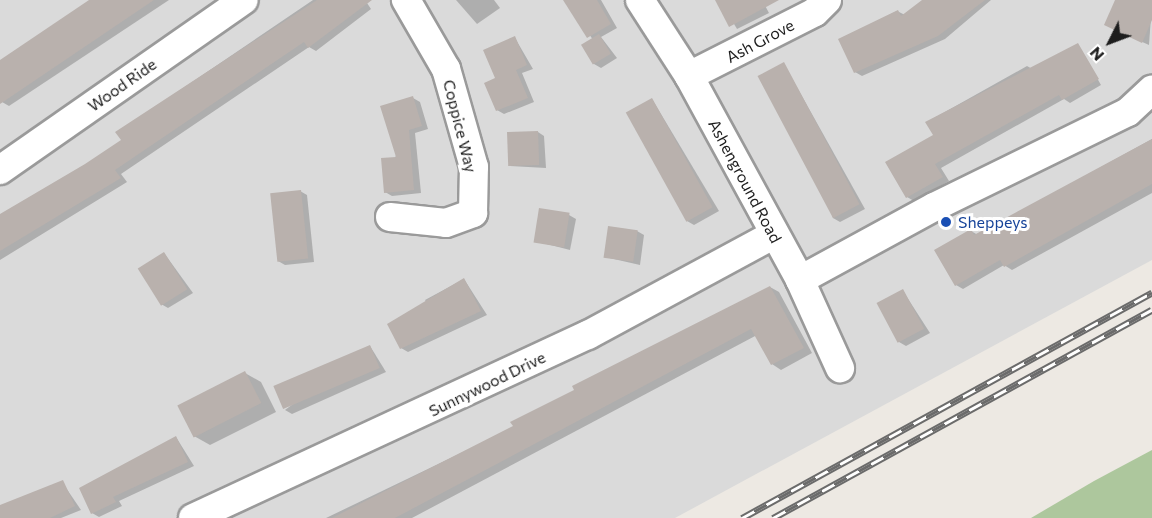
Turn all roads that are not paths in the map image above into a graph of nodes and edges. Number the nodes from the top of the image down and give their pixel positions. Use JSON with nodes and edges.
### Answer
{"nodes":[{"id":1,"x":243,"y":0,"type":"edge"},
{"id":2,"x":406,"y":0,"type":"edge"},
{"id":3,"x":640,"y":0,"type":"edge"},
{"id":4,"x":827,"y":0,"type":"edge"},
{"id":5,"x":689,"y":76,"type":"junction"},
{"id":6,"x":1152,"y":90,"type":"edge"},
{"id":7,"x":0,"y":170,"type":"edge"},
{"id":8,"x":390,"y":217,"type":"dead end"},
{"id":9,"x":773,"y":235,"type":"junction"},
{"id":10,"x":800,"y":280,"type":"junction"},
{"id":11,"x":840,"y":368,"type":"dead end"},
{"id":12,"x":193,"y":518,"type":"edge"}],
"edges":[{"from":1,"to":7,"type":"street","name":"Wood Ride"},
{"from":2,"to":8,"type":"street","name":"Coppice Way"},
{"from":3,"to":5,"type":"street","name":"Ashenground Road"},
{"from":4,"to":5,"type":"street","name":"Ash Grove"},
{"from":5,"to":9,"type":"street","name":"Ashenground Road"},
{"from":6,"to":10,"type":"street"},
{"from":9,"to":10,"type":"street","name":"Ashenground Road"},
{"from":9,"to":12,"type":"street","name":"Sunnywood Drive"},
{"from":10,"to":11,"type":"street","name":"Ashenground Road"}]}
